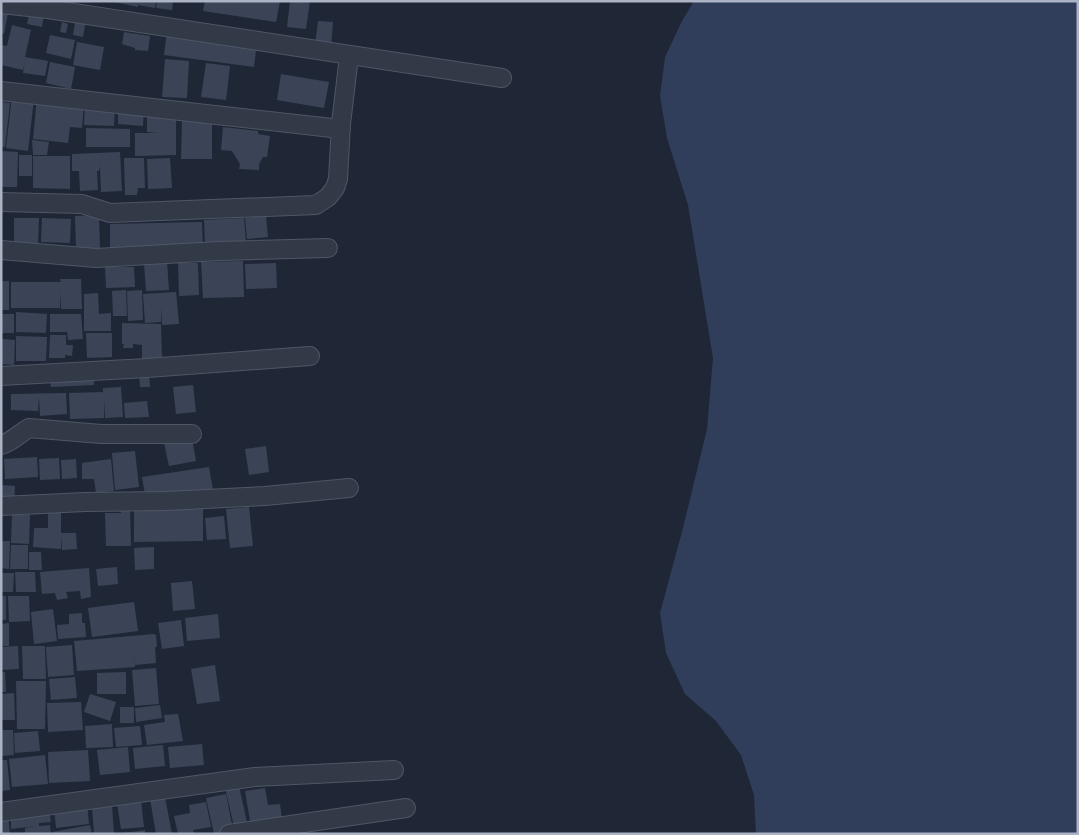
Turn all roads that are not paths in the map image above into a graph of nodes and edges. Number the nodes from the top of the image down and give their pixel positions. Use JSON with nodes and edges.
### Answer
{"nodes":[{"id":1,"x":1,"y":4,"type":"edge"},
{"id":2,"x":348,"y":56,"type":"junction"},
{"id":3,"x":502,"y":78,"type":"dead end"},
{"id":4,"x":1,"y":91,"type":"edge"},
{"id":5,"x":342,"y":129,"type":"junction"},
{"id":6,"x":1,"y":202,"type":"edge"},
{"id":7,"x":328,"y":248,"type":"dead end"},
{"id":8,"x":1,"y":250,"type":"edge"},
{"id":9,"x":310,"y":356,"type":"dead end"},
{"id":10,"x":1,"y":376,"type":"edge"},
{"id":11,"x":192,"y":434,"type":"dead end"},
{"id":12,"x":1,"y":445,"type":"edge"},
{"id":13,"x":349,"y":488,"type":"dead end"},
{"id":14,"x":1,"y":506,"type":"edge"},
{"id":15,"x":394,"y":770,"type":"dead end"},
{"id":16,"x":406,"y":808,"type":"dead end"},
{"id":17,"x":1,"y":812,"type":"edge"},
{"id":18,"x":229,"y":834,"type":"edge"}],
"edges":[{"from":1,"to":2,"type":"street"},
{"from":2,"to":3,"type":"street"},
{"from":2,"to":5,"type":"street"},
{"from":4,"to":5,"type":"street"},
{"from":5,"to":6,"type":"street"},
{"from":7,"to":8,"type":"street"},
{"from":9,"to":10,"type":"street"},
{"from":11,"to":12,"type":"street"},
{"from":13,"to":14,"type":"street"},
{"from":15,"to":17,"type":"street"},
{"from":16,"to":18,"type":"street"}]}
